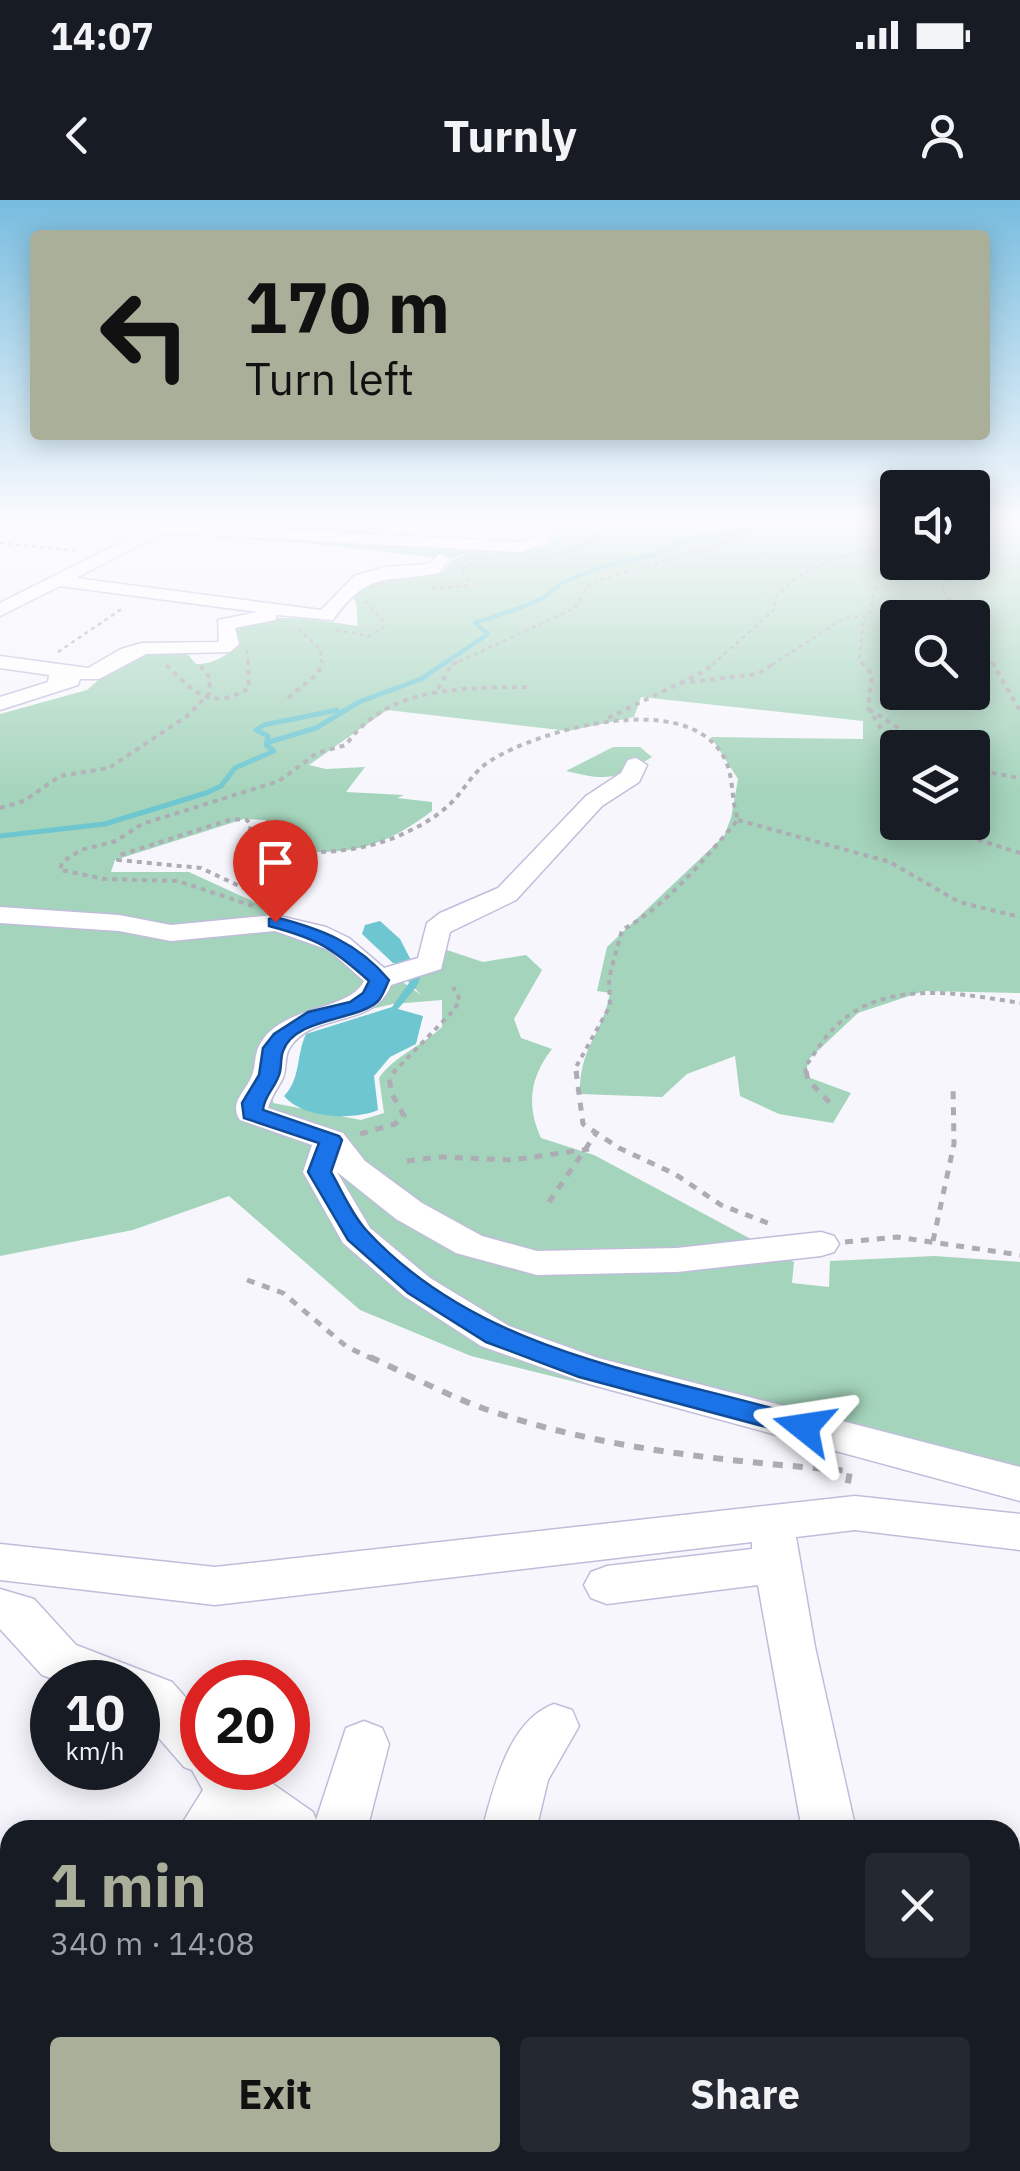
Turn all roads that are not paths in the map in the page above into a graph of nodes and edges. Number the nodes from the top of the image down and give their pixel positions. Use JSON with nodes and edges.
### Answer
{"nodes":[{"id":1,"x":297,"y":611,"type":"edge"},
{"id":2,"x":329,"y":611,"type":"edge"},
{"id":3,"x":304,"y":612,"type":"junction"},
{"id":4,"x":0,"y":665,"type":"edge"},
{"id":5,"x":0,"y":704,"type":"edge"},
{"id":6,"x":636,"y":765,"type":"dead end"},
{"id":7,"x":0,"y":915,"type":"edge"},
{"id":8,"x":379,"y":980,"type":"junction"},
{"id":9,"x":331,"y":1140,"type":"junction"},
{"id":10,"x":821,"y":1244,"type":"road end"},
{"id":11,"x":1020,"y":1484,"type":"edge"},
{"id":12,"x":1020,"y":1532,"type":"edge"},
{"id":13,"x":774,"y":1544,"type":"junction"},
{"id":14,"x":0,"y":1562,"type":"edge"},
{"id":15,"x":608,"y":1585,"type":"dead end"},
{"id":16,"x":0,"y":1610,"type":"edge"},
{"id":17,"x":60,"y":1660,"type":"edge"},
{"id":18,"x":160,"y":1704,"type":"edge"},
{"id":19,"x":180,"y":1726,"type":"edge"},
{"id":20,"x":554,"y":1726,"type":"dead end"},
{"id":21,"x":364,"y":1744,"type":"dead end"},
{"id":22,"x":214,"y":1790,"type":"edge"},
{"id":23,"x":244,"y":1790,"type":"edge"},
{"id":24,"x":207,"y":1820,"type":"edge"},
{"id":25,"x":282,"y":1820,"type":"edge"},
{"id":26,"x":343,"y":1820,"type":"edge"},
{"id":27,"x":512,"y":1820,"type":"edge"},
{"id":28,"x":827,"y":1820,"type":"edge"}],
"edges":[{"from":1,"to":3,"type":"street"},
{"from":2,"to":3,"type":"street"},
{"from":3,"to":4,"type":"street"},
{"from":4,"to":5,"type":"street"},
{"from":6,"to":8,"type":"street"},
{"from":7,"to":8,"type":"street"},
{"from":8,"to":9,"type":"street"},
{"from":9,"to":10,"type":"street"},
{"from":9,"to":11,"type":"street"},
{"from":12,"to":13,"type":"street"},
{"from":13,"to":14,"type":"street"},
{"from":13,"to":15,"type":"street"},
{"from":13,"to":28,"type":"street"},
{"from":16,"to":17,"type":"street"},
{"from":18,"to":19,"type":"street"},
{"from":20,"to":27,"type":"street"},
{"from":21,"to":26,"type":"street"},
{"from":22,"to":24,"type":"street"},
{"from":23,"to":25,"type":"street"}]}
